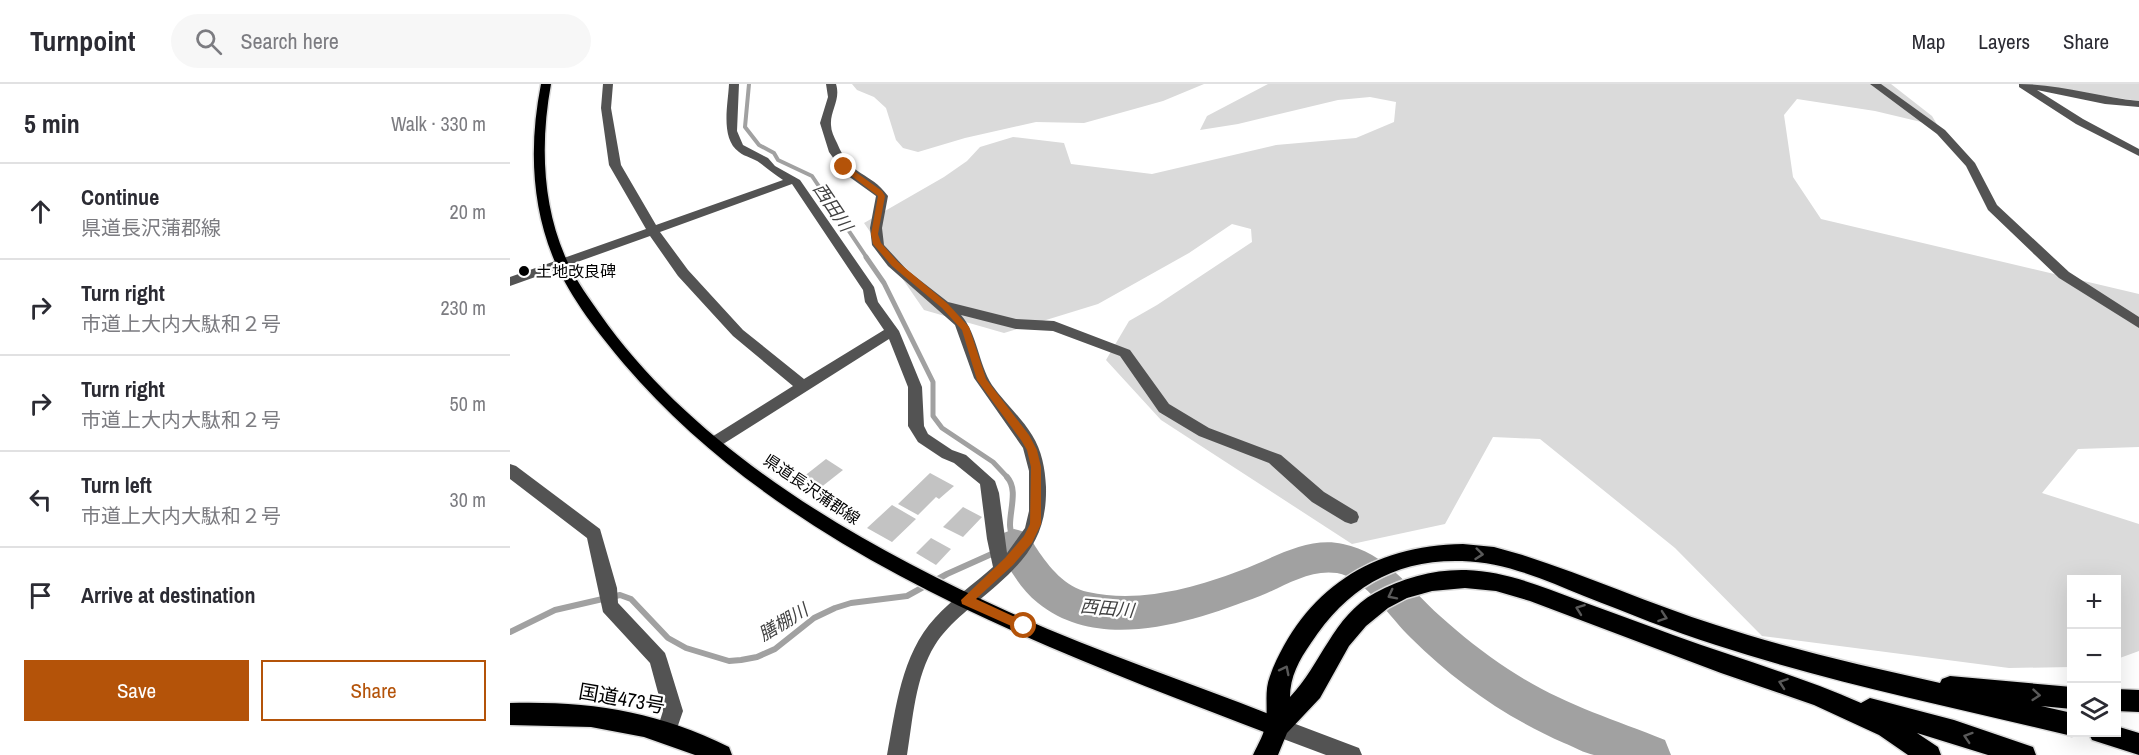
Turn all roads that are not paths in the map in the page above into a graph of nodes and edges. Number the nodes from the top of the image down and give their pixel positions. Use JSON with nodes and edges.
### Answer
{"nodes":[{"id":1,"x":546,"y":84,"type":"edge"},
{"id":2,"x":608,"y":84,"type":"edge"},
{"id":3,"x":734,"y":84,"type":"edge"},
{"id":4,"x":831,"y":84,"type":"edge"},
{"id":5,"x":1875,"y":84,"type":"edge"},
{"id":6,"x":2021,"y":84,"type":"edge"},
{"id":7,"x":2139,"y":104,"type":"edge"},
{"id":8,"x":2139,"y":153,"type":"edge"},
{"id":9,"x":793,"y":180,"type":"junction"},
{"id":10,"x":653,"y":231,"type":"junction"},
{"id":11,"x":562,"y":263,"type":"junction"},
{"id":12,"x":510,"y":282,"type":"edge"},
{"id":13,"x":945,"y":306,"type":"junction"},
{"id":14,"x":2139,"y":323,"type":"edge"},
{"id":15,"x":892,"y":331,"type":"junction"},
{"id":16,"x":803,"y":387,"type":"junction"},
{"id":17,"x":715,"y":442,"type":"junction"},
{"id":18,"x":510,"y":470,"type":"edge"},
{"id":19,"x":1351,"y":517,"type":"dead end"},
{"id":20,"x":1002,"y":558,"type":"junction"},
{"id":21,"x":966,"y":600,"type":"junction"},
{"id":22,"x":1874,"y":680,"type":"junction"},
{"id":23,"x":1819,"y":696,"type":"junction"},
{"id":24,"x":2067,"y":698,"type":"edge"},
{"id":25,"x":2121,"y":700,"type":"edge"},
{"id":26,"x":2139,"y":701,"type":"edge"},
{"id":27,"x":510,"y":714,"type":"edge"},
{"id":28,"x":2067,"y":724,"type":"edge"},
{"id":29,"x":1277,"y":727,"type":"junction"},
{"id":30,"x":667,"y":730,"type":"junction"},
{"id":31,"x":2115,"y":737,"type":"edge"},
{"id":32,"x":2139,"y":745,"type":"edge"},
{"id":33,"x":720,"y":755,"type":"edge"},
{"id":34,"x":897,"y":755,"type":"edge"},
{"id":35,"x":1266,"y":755,"type":"edge"},
{"id":36,"x":1352,"y":755,"type":"edge"},
{"id":37,"x":1929,"y":755,"type":"edge"},
{"id":38,"x":2024,"y":755,"type":"edge"}],
"edges":[{"from":1,"to":11,"type":"main road","name":"県道長沢蒲郡線"},
{"from":2,"to":10,"type":"street"},
{"from":3,"to":9,"type":"street"},
{"from":4,"to":13,"type":"street"},
{"from":5,"to":14,"type":"street"},
{"from":6,"to":7,"type":"street"},
{"from":6,"to":8,"type":"street"},
{"from":9,"to":10,"type":"street"},
{"from":9,"to":15,"type":"street"},
{"from":10,"to":11,"type":"street"},
{"from":10,"to":16,"type":"street"},
{"from":11,"to":12,"type":"street"},
{"from":11,"to":17,"type":"main road","name":"県道長沢蒲郡線"},
{"from":13,"to":19,"type":"street"},
{"from":13,"to":20,"type":"street"},
{"from":15,"to":16,"type":"street"},
{"from":15,"to":20,"type":"street"},
{"from":16,"to":17,"type":"street"},
{"from":17,"to":21,"type":"main road","name":"県道長沢蒲郡線"},
{"from":18,"to":30,"type":"street"},
{"from":20,"to":21,"type":"street"},
{"from":21,"to":29,"type":"main road","name":"県道長沢蒲郡線"},
{"from":21,"to":34,"type":"street"},
{"from":22,"to":24,"type":"highway","one_way":true},
{"from":22,"to":28,"type":"highway"},
{"from":29,"to":22,"type":"highway","one_way":true},
{"from":23,"to":29,"type":"highway","one_way":true},
{"from":23,"to":37,"type":"highway"},
{"from":38,"to":23,"type":"highway","one_way":true},
{"from":25,"to":26,"type":"highway"},
{"from":27,"to":30,"type":"highway","name":"国道473号"},
{"from":29,"to":35,"type":"highway"},
{"from":29,"to":36,"type":"street"},
{"from":30,"to":33,"type":"highway","name":"国道473号"},
{"from":31,"to":32,"type":"highway"}]}
